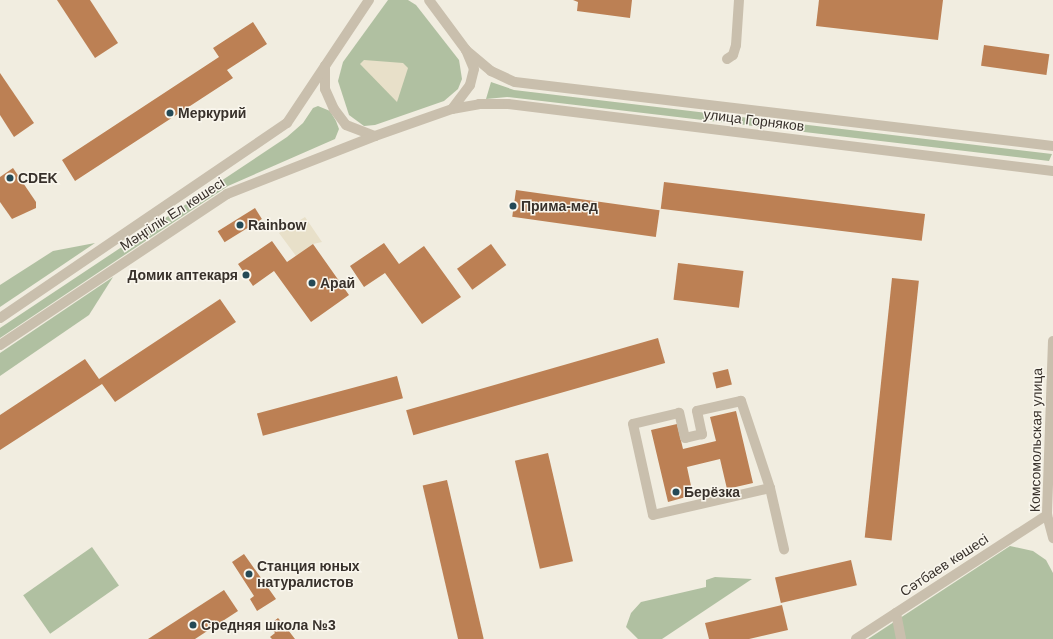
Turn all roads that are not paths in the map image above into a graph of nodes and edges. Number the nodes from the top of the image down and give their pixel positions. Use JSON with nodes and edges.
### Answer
{"nodes":[{"id":1,"x":369,"y":0,"type":"edge"},
{"id":2,"x":429,"y":0,"type":"edge"},
{"id":3,"x":739,"y":0,"type":"edge"},
{"id":4,"x":466,"y":50,"type":"junction"},
{"id":5,"x":727,"y":59,"type":"dead end"},
{"id":6,"x":325,"y":66,"type":"junction"},
{"id":7,"x":452,"y":109,"type":"junction"},
{"id":8,"x":375,"y":136,"type":"junction"},
{"id":9,"x":1053,"y":146,"type":"edge"},
{"id":10,"x":1053,"y":171,"type":"edge"},
{"id":11,"x":0,"y":318,"type":"edge"},
{"id":12,"x":1053,"y":341,"type":"edge"},
{"id":13,"x":0,"y":345,"type":"edge"},
{"id":14,"x":770,"y":488,"type":"junction"},
{"id":15,"x":1047,"y":515,"type":"junction"},
{"id":16,"x":1053,"y":538,"type":"edge"},
{"id":17,"x":784,"y":549,"type":"dead end"},
{"id":18,"x":896,"y":613,"type":"junction"},
{"id":19,"x":856,"y":639,"type":"edge"},
{"id":20,"x":901,"y":639,"type":"edge"}],
"edges":[{"from":1,"to":6,"type":"street","name":"Мәңгілік Ел көшесі"},
{"from":2,"to":4,"type":"street"},
{"from":3,"to":5,"type":"street"},
{"from":4,"to":7,"type":"street"},
{"from":4,"to":9,"type":"street","name":"улица Горняков"},
{"from":6,"to":8,"type":"street"},
{"from":6,"to":11,"type":"street","name":"Мәңгілік Ел көшесі"},
{"from":7,"to":8,"type":"street","name":"Мәңгілік Ел көшесі"},
{"from":7,"to":10,"type":"street","name":"улица Горняков"},
{"from":8,"to":13,"type":"street","name":"Мәңгілік Ел көшесі"},
{"from":12,"to":15,"type":"street","name":"Комсомольская улица"},
{"from":14,"to":14,"type":"street"},
{"from":14,"to":17,"type":"street"},
{"from":15,"to":16,"type":"street","name":"Комсомольская улица"},
{"from":15,"to":18,"type":"street","name":"Сәтбаев көшесі"},
{"from":18,"to":19,"type":"street","name":"Сәтбаев көшесі"},
{"from":18,"to":20,"type":"street"}]}
